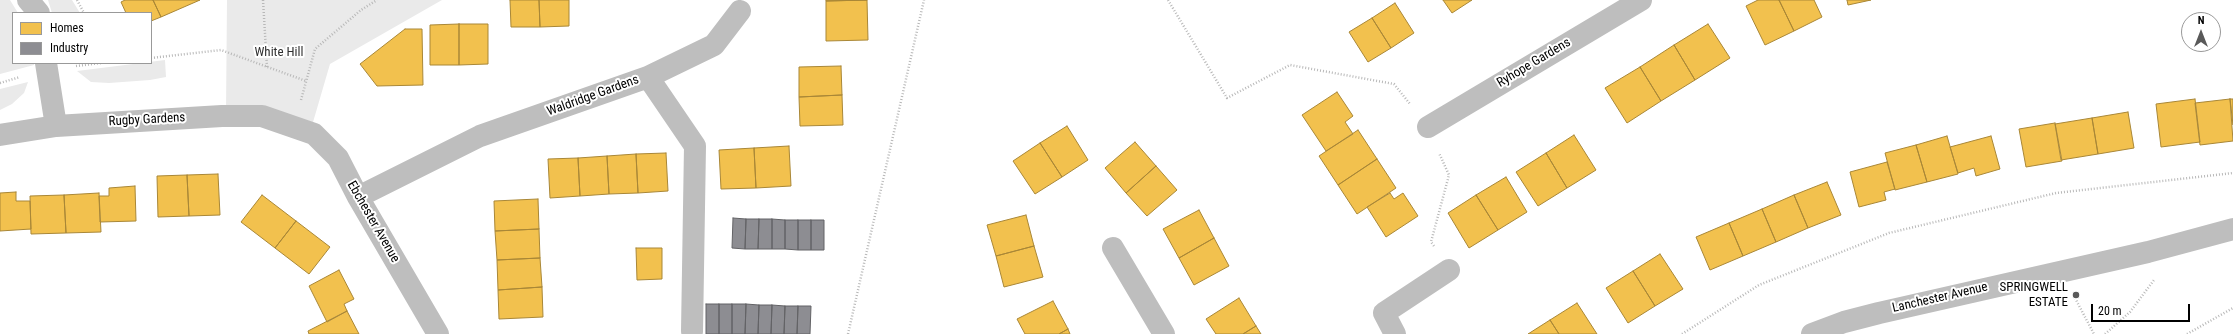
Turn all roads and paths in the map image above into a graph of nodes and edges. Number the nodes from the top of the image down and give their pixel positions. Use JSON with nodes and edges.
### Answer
{"nodes":[{"id":1,"x":28,"y":0,"type":"edge"},
{"id":2,"x":77,"y":0,"type":"edge"},
{"id":3,"x":263,"y":0,"type":"edge"},
{"id":4,"x":377,"y":0,"type":"edge"},
{"id":5,"x":924,"y":0,"type":"edge"},
{"id":6,"x":1168,"y":0,"type":"edge"},
{"id":7,"x":1641,"y":0,"type":"edge"},
{"id":8,"x":740,"y":11,"type":"dead end"},
{"id":9,"x":37,"y":12,"type":"edge"},
{"id":10,"x":83,"y":12,"type":"edge"},
{"id":11,"x":152,"y":58,"type":"edge"},
{"id":12,"x":46,"y":64,"type":"edge"},
{"id":13,"x":267,"y":67,"type":"junction"},
{"id":14,"x":648,"y":77,"type":"junction"},
{"id":15,"x":306,"y":81,"type":"junction"},
{"id":16,"x":293,"y":125,"type":"junction"},
{"id":17,"x":56,"y":126,"type":"junction"},
{"id":18,"x":1428,"y":127,"type":"junction"},
{"id":19,"x":0,"y":135,"type":"edge"},
{"id":20,"x":2233,"y":173,"type":"edge"},
{"id":21,"x":358,"y":197,"type":"junction"},
{"id":22,"x":2233,"y":229,"type":"edge"},
{"id":23,"x":2168,"y":247,"type":"junction"},
{"id":24,"x":1114,"y":248,"type":"dead end"},
{"id":25,"x":1449,"y":270,"type":"joint"},
{"id":26,"x":2062,"y":271,"type":"junction"},
{"id":27,"x":2233,"y":308,"type":"edge"},
{"id":28,"x":692,"y":332,"type":"dead end"},
{"id":29,"x":438,"y":334,"type":"edge"},
{"id":30,"x":848,"y":334,"type":"edge"},
{"id":31,"x":1164,"y":334,"type":"edge"},
{"id":32,"x":1395,"y":334,"type":"edge"},
{"id":33,"x":1682,"y":334,"type":"edge"},
{"id":34,"x":1812,"y":334,"type":"edge"},
{"id":35,"x":2094,"y":334,"type":"edge"},
{"id":36,"x":2105,"y":334,"type":"edge"},
{"id":37,"x":2187,"y":334,"type":"edge"}],
"edges":[{"from":1,"to":9,"type":"street"},
{"from":2,"to":10,"type":"path"},
{"from":3,"to":13,"type":"path"},
{"from":4,"to":15,"type":"path"},
{"from":5,"to":30,"type":"path"},
{"from":6,"to":18,"type":"path"},
{"from":7,"to":18,"type":"street","name":"Ryhope Gardens"},
{"from":8,"to":14,"type":"street"},
{"from":11,"to":13,"type":"path"},
{"from":12,"to":17,"type":"street"},
{"from":13,"to":15,"type":"path"},
{"from":14,"to":21,"type":"street","name":"Waldridge Gardens"},
{"from":14,"to":28,"type":"street","name":"Waldridge Gardens"},
{"from":15,"to":16,"type":"path"},
{"from":16,"to":17,"type":"street","name":"Rugby Gardens"},
{"from":16,"to":21,"type":"street","name":"Ebchester Avenue"},
{"from":17,"to":19,"type":"street","name":"Rugby Gardens"},
{"from":18,"to":25,"type":"path"},
{"from":20,"to":33,"type":"path"},
{"from":21,"to":29,"type":"street","name":"Ebchester Avenue"},
{"from":22,"to":23,"type":"street","name":"Lanchester Avenue"},
{"from":23,"to":26,"type":"street","name":"Lanchester Avenue"},
{"from":23,"to":36,"type":"path"},
{"from":24,"to":31,"type":"street"},
{"from":25,"to":32,"type":"street"},
{"from":26,"to":34,"type":"street","name":"Lanchester Avenue"},
{"from":26,"to":35,"type":"path"},
{"from":27,"to":37,"type":"path"}]}
